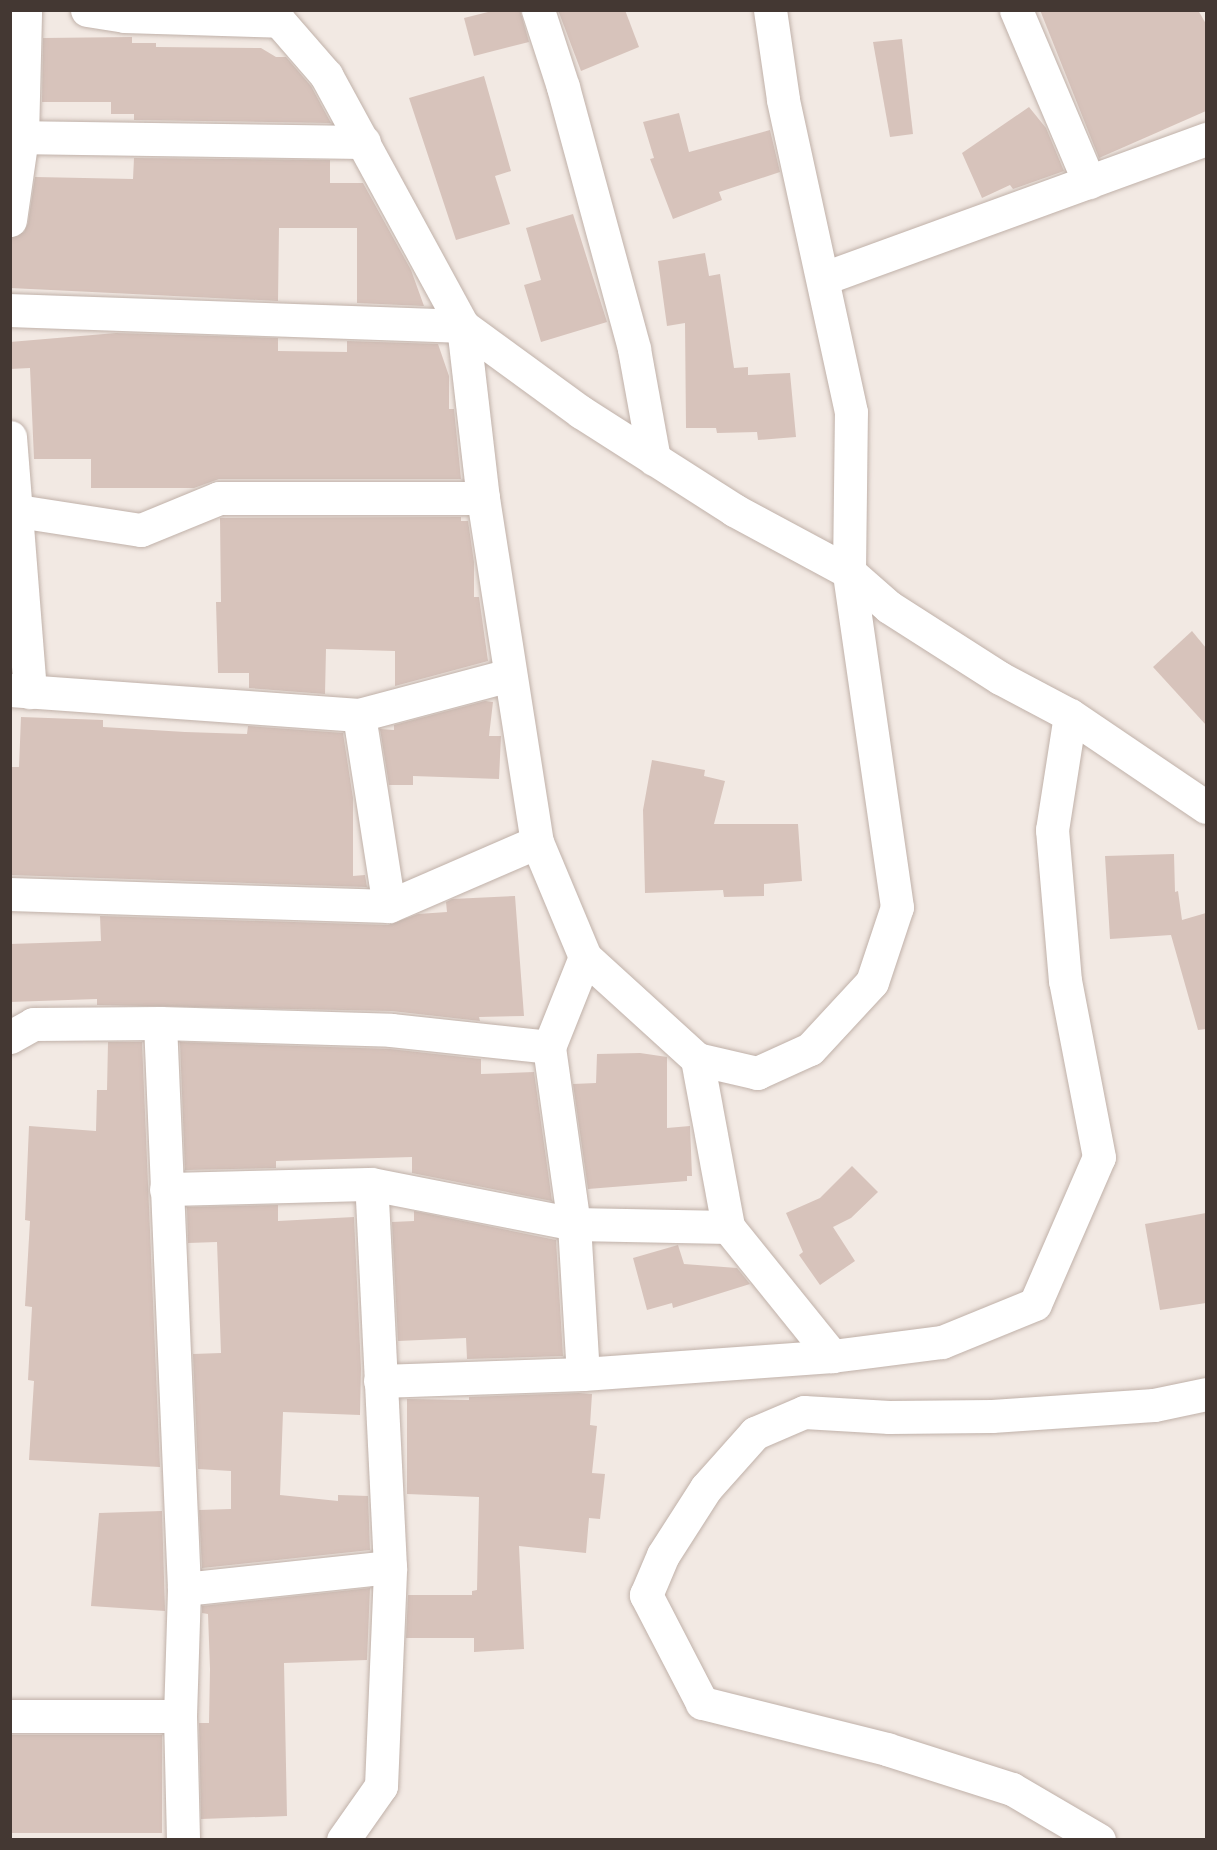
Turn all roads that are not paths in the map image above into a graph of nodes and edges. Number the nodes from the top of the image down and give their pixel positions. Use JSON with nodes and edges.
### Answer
{"nodes":[{"id":1,"x":25,"y":10,"type":"edge"},
{"id":2,"x":87,"y":10,"type":"edge"},
{"id":3,"x":538,"y":10,"type":"edge"},
{"id":4,"x":770,"y":10,"type":"edge"},
{"id":5,"x":1016,"y":10,"type":"edge"},
{"id":6,"x":287,"y":16,"type":"edge"},
{"id":7,"x":16,"y":137,"type":"edge"},
{"id":8,"x":1206,"y":139,"type":"edge"},
{"id":9,"x":364,"y":142,"type":"junction"},
{"id":10,"x":1089,"y":182,"type":"junction"},
{"id":11,"x":10,"y":220,"type":"edge"},
{"id":12,"x":825,"y":278,"type":"junction"},
{"id":13,"x":10,"y":310,"type":"edge"},
{"id":14,"x":463,"y":326,"type":"junction"},
{"id":15,"x":10,"y":437,"type":"edge"},
{"id":16,"x":654,"y":459,"type":"junction"},
{"id":17,"x":483,"y":498,"type":"junction"},
{"id":18,"x":18,"y":511,"type":"junction"},
{"id":19,"x":849,"y":572,"type":"junction"},
{"id":20,"x":509,"y":675,"type":"junction"},
{"id":21,"x":20,"y":691,"type":"edge"},
{"id":22,"x":359,"y":715,"type":"junction"},
{"id":23,"x":1070,"y":715,"type":"junction"},
{"id":24,"x":1206,"y":807,"type":"edge"},
{"id":25,"x":537,"y":842,"type":"junction"},
{"id":26,"x":10,"y":894,"type":"edge"},
{"id":27,"x":389,"y":906,"type":"junction"},
{"id":28,"x":585,"y":957,"type":"junction"},
{"id":29,"x":160,"y":1023,"type":"junction"},
{"id":30,"x":10,"y":1037,"type":"edge"},
{"id":31,"x":549,"y":1047,"type":"junction"},
{"id":32,"x":697,"y":1059,"type":"junction"},
{"id":33,"x":371,"y":1184,"type":"junction"},
{"id":34,"x":166,"y":1189,"type":"junction"},
{"id":35,"x":573,"y":1224,"type":"junction"},
{"id":36,"x":728,"y":1227,"type":"junction"},
{"id":37,"x":832,"y":1356,"type":"junction"},
{"id":38,"x":583,"y":1374,"type":"junction"},
{"id":39,"x":380,"y":1381,"type":"junction"},
{"id":40,"x":1206,"y":1394,"type":"edge"},
{"id":41,"x":390,"y":1567,"type":"junction"},
{"id":42,"x":184,"y":1588,"type":"junction"},
{"id":43,"x":10,"y":1716,"type":"edge"},
{"id":44,"x":180,"y":1716,"type":"junction"},
{"id":45,"x":183,"y":1839,"type":"edge"},
{"id":46,"x":343,"y":1839,"type":"edge"},
{"id":47,"x":1099,"y":1839,"type":"edge"}],
"edges":[{"from":1,"to":7,"type":"street"},
{"from":2,"to":6,"type":"street"},
{"from":3,"to":16,"type":"street"},
{"from":4,"to":12,"type":"street"},
{"from":5,"to":10,"type":"street"},
{"from":6,"to":9,"type":"street"},
{"from":7,"to":9,"type":"street"},
{"from":7,"to":11,"type":"street"},
{"from":8,"to":10,"type":"street"},
{"from":9,"to":14,"type":"street"},
{"from":10,"to":12,"type":"street"},
{"from":12,"to":19,"type":"street"},
{"from":13,"to":14,"type":"street"},
{"from":14,"to":16,"type":"street"},
{"from":14,"to":17,"type":"street"},
{"from":15,"to":18,"type":"street"},
{"from":16,"to":19,"type":"street"},
{"from":17,"to":18,"type":"street"},
{"from":17,"to":20,"type":"street"},
{"from":18,"to":21,"type":"street"},
{"from":19,"to":23,"type":"street"},
{"from":19,"to":32,"type":"street"},
{"from":20,"to":22,"type":"street"},
{"from":20,"to":25,"type":"street"},
{"from":21,"to":22,"type":"street"},
{"from":22,"to":27,"type":"street"},
{"from":23,"to":24,"type":"street"},
{"from":23,"to":37,"type":"street"},
{"from":25,"to":27,"type":"street"},
{"from":25,"to":28,"type":"street"},
{"from":26,"to":27,"type":"street"},
{"from":28,"to":31,"type":"street"},
{"from":28,"to":32,"type":"street"},
{"from":29,"to":30,"type":"street"},
{"from":29,"to":31,"type":"street"},
{"from":29,"to":34,"type":"street"},
{"from":31,"to":35,"type":"street"},
{"from":32,"to":36,"type":"street"},
{"from":33,"to":34,"type":"street"},
{"from":33,"to":35,"type":"street"},
{"from":33,"to":39,"type":"street"},
{"from":34,"to":42,"type":"street"},
{"from":35,"to":36,"type":"street"},
{"from":35,"to":38,"type":"street"},
{"from":36,"to":37,"type":"street"},
{"from":37,"to":38,"type":"street"},
{"from":38,"to":39,"type":"street"},
{"from":39,"to":41,"type":"street"},
{"from":40,"to":47,"type":"street"},
{"from":41,"to":42,"type":"street"},
{"from":41,"to":46,"type":"street"},
{"from":42,"to":44,"type":"street"},
{"from":43,"to":44,"type":"street"},
{"from":44,"to":45,"type":"street"}]}
